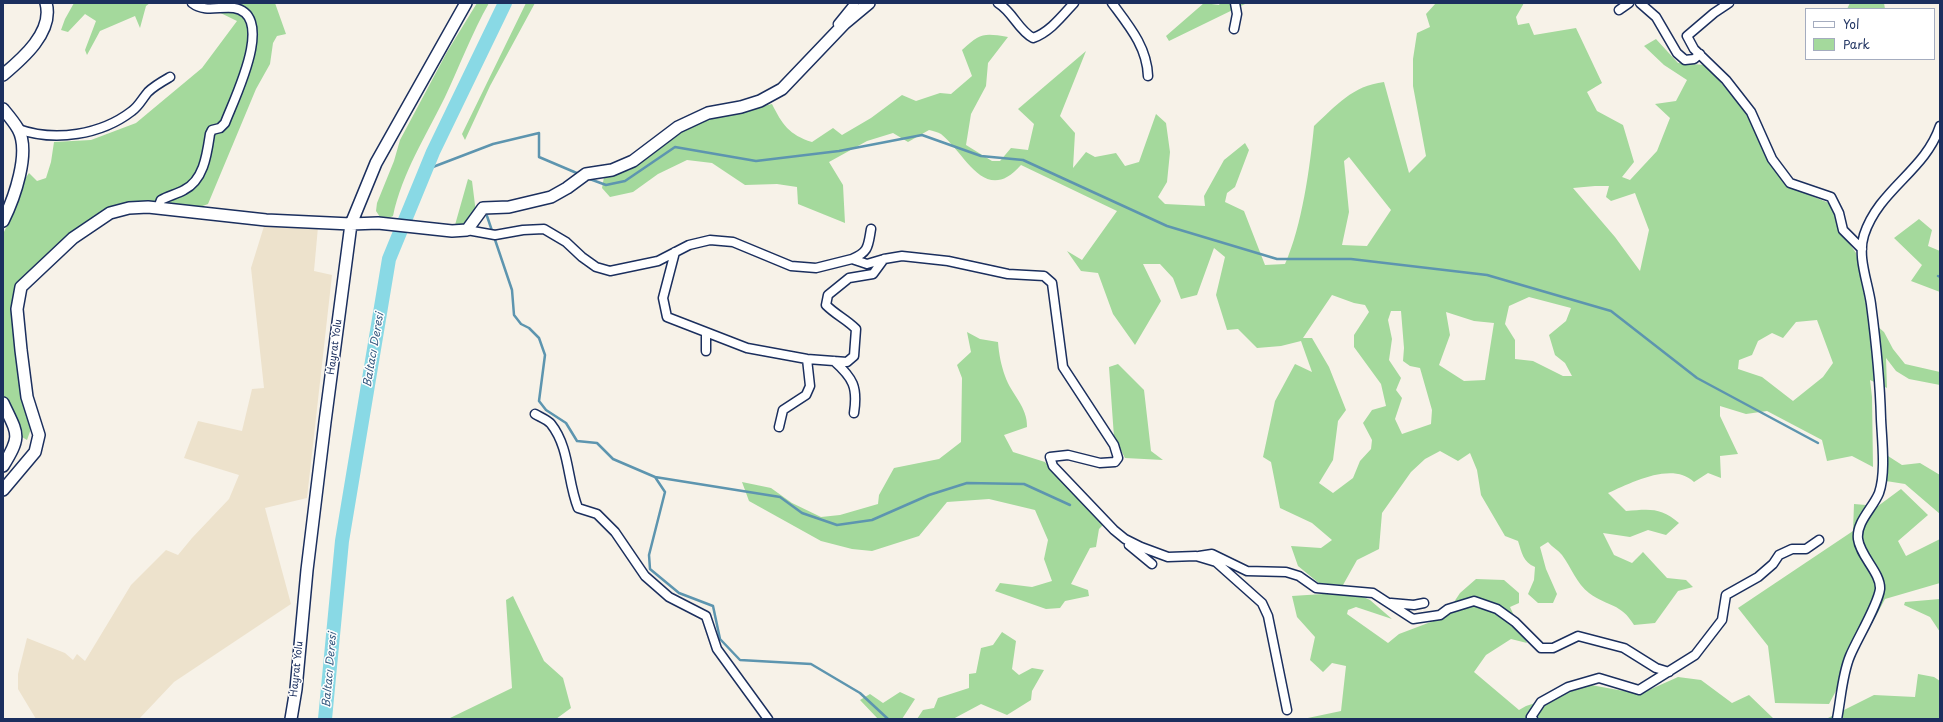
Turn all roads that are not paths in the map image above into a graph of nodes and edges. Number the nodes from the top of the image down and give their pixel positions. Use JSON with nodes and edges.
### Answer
{"nodes":[{"id":1,"x":46,"y":3,"type":"edge"},
{"id":2,"x":192,"y":3,"type":"edge"},
{"id":3,"x":466,"y":3,"type":"edge"},
{"id":4,"x":869,"y":3,"type":"edge"},
{"id":5,"x":998,"y":3,"type":"edge"},
{"id":6,"x":1074,"y":3,"type":"edge"},
{"id":7,"x":1112,"y":3,"type":"edge"},
{"id":8,"x":1235,"y":3,"type":"edge"},
{"id":9,"x":1629,"y":3,"type":"edge"},
{"id":10,"x":1640,"y":3,"type":"edge"},
{"id":11,"x":1729,"y":3,"type":"edge"},
{"id":12,"x":852,"y":4,"type":"edge"},
{"id":13,"x":1619,"y":10,"type":"dead end"},
{"id":14,"x":1234,"y":29,"type":"dead end"},
{"id":15,"x":817,"y":52,"type":"junction"},
{"id":16,"x":1700,"y":54,"type":"junction"},
{"id":17,"x":3,"y":75,"type":"edge"},
{"id":18,"x":1148,"y":76,"type":"dead end"},
{"id":19,"x":170,"y":77,"type":"dead end"},
{"id":20,"x":3,"y":109,"type":"edge"},
{"id":21,"x":1940,"y":126,"type":"edge"},
{"id":22,"x":18,"y":129,"type":"junction"},
{"id":23,"x":158,"y":208,"type":"junction"},
{"id":24,"x":3,"y":221,"type":"edge"},
{"id":25,"x":351,"y":224,"type":"junction"},
{"id":26,"x":871,"y":229,"type":"dead end"},
{"id":27,"x":467,"y":230,"type":"junction"},
{"id":28,"x":1862,"y":250,"type":"junction"},
{"id":29,"x":675,"y":252,"type":"junction"},
{"id":30,"x":852,"y":259,"type":"junction"},
{"id":31,"x":884,"y":259,"type":"junction"},
{"id":32,"x":706,"y":333,"type":"junction"},
{"id":33,"x":706,"y":351,"type":"dead end"},
{"id":34,"x":807,"y":359,"type":"junction"},
{"id":35,"x":834,"y":361,"type":"junction"},
{"id":36,"x":3,"y":403,"type":"edge"},
{"id":37,"x":854,"y":413,"type":"dead end"},
{"id":38,"x":535,"y":414,"type":"dead end"},
{"id":39,"x":779,"y":427,"type":"dead end"},
{"id":40,"x":3,"y":466,"type":"edge"},
{"id":41,"x":3,"y":490,"type":"edge"},
{"id":42,"x":1125,"y":539,"type":"junction"},
{"id":43,"x":1819,"y":540,"type":"dead end"},
{"id":44,"x":1196,"y":556,"type":"junction"},
{"id":45,"x":1152,"y":564,"type":"dead end"},
{"id":46,"x":1389,"y":603,"type":"junction"},
{"id":47,"x":1424,"y":603,"type":"dead end"},
{"id":48,"x":1669,"y":672,"type":"junction"},
{"id":49,"x":1287,"y":710,"type":"dead end"},
{"id":50,"x":291,"y":719,"type":"edge"},
{"id":51,"x":768,"y":719,"type":"edge"},
{"id":52,"x":1533,"y":719,"type":"edge"},
{"id":53,"x":1837,"y":719,"type":"edge"}],
"edges":[{"from":1,"to":17,"type":"street"},
{"from":2,"to":23,"type":"street"},
{"from":3,"to":25,"type":"street","name":"Hayrat Yolu"},
{"from":4,"to":15,"type":"street"},
{"from":5,"to":6,"type":"street"},
{"from":7,"to":18,"type":"street"},
{"from":8,"to":14,"type":"street"},
{"from":9,"to":13,"type":"street"},
{"from":10,"to":16,"type":"street"},
{"from":11,"to":16,"type":"street"},
{"from":12,"to":15,"type":"street"},
{"from":15,"to":27,"type":"street"},
{"from":16,"to":28,"type":"street"},
{"from":19,"to":22,"type":"street"},
{"from":20,"to":22,"type":"street"},
{"from":21,"to":28,"type":"street"},
{"from":22,"to":24,"type":"street"},
{"from":23,"to":25,"type":"street"},
{"from":23,"to":41,"type":"street"},
{"from":25,"to":27,"type":"street"},
{"from":25,"to":50,"type":"street","name":"Hayrat Yolu"},
{"from":26,"to":30,"type":"street"},
{"from":27,"to":29,"type":"street"},
{"from":28,"to":53,"type":"street"},
{"from":29,"to":30,"type":"street"},
{"from":29,"to":32,"type":"street"},
{"from":30,"to":31,"type":"street"},
{"from":31,"to":35,"type":"street"},
{"from":31,"to":42,"type":"street"},
{"from":32,"to":33,"type":"street"},
{"from":32,"to":34,"type":"street"},
{"from":34,"to":35,"type":"street"},
{"from":34,"to":39,"type":"street"},
{"from":35,"to":37,"type":"street"},
{"from":36,"to":40,"type":"street"},
{"from":38,"to":51,"type":"street"},
{"from":42,"to":44,"type":"street"},
{"from":42,"to":45,"type":"street"},
{"from":43,"to":48,"type":"street"},
{"from":44,"to":46,"type":"street"},
{"from":44,"to":49,"type":"street"},
{"from":46,"to":47,"type":"street"},
{"from":46,"to":48,"type":"street"},
{"from":48,"to":52,"type":"street"}]}
